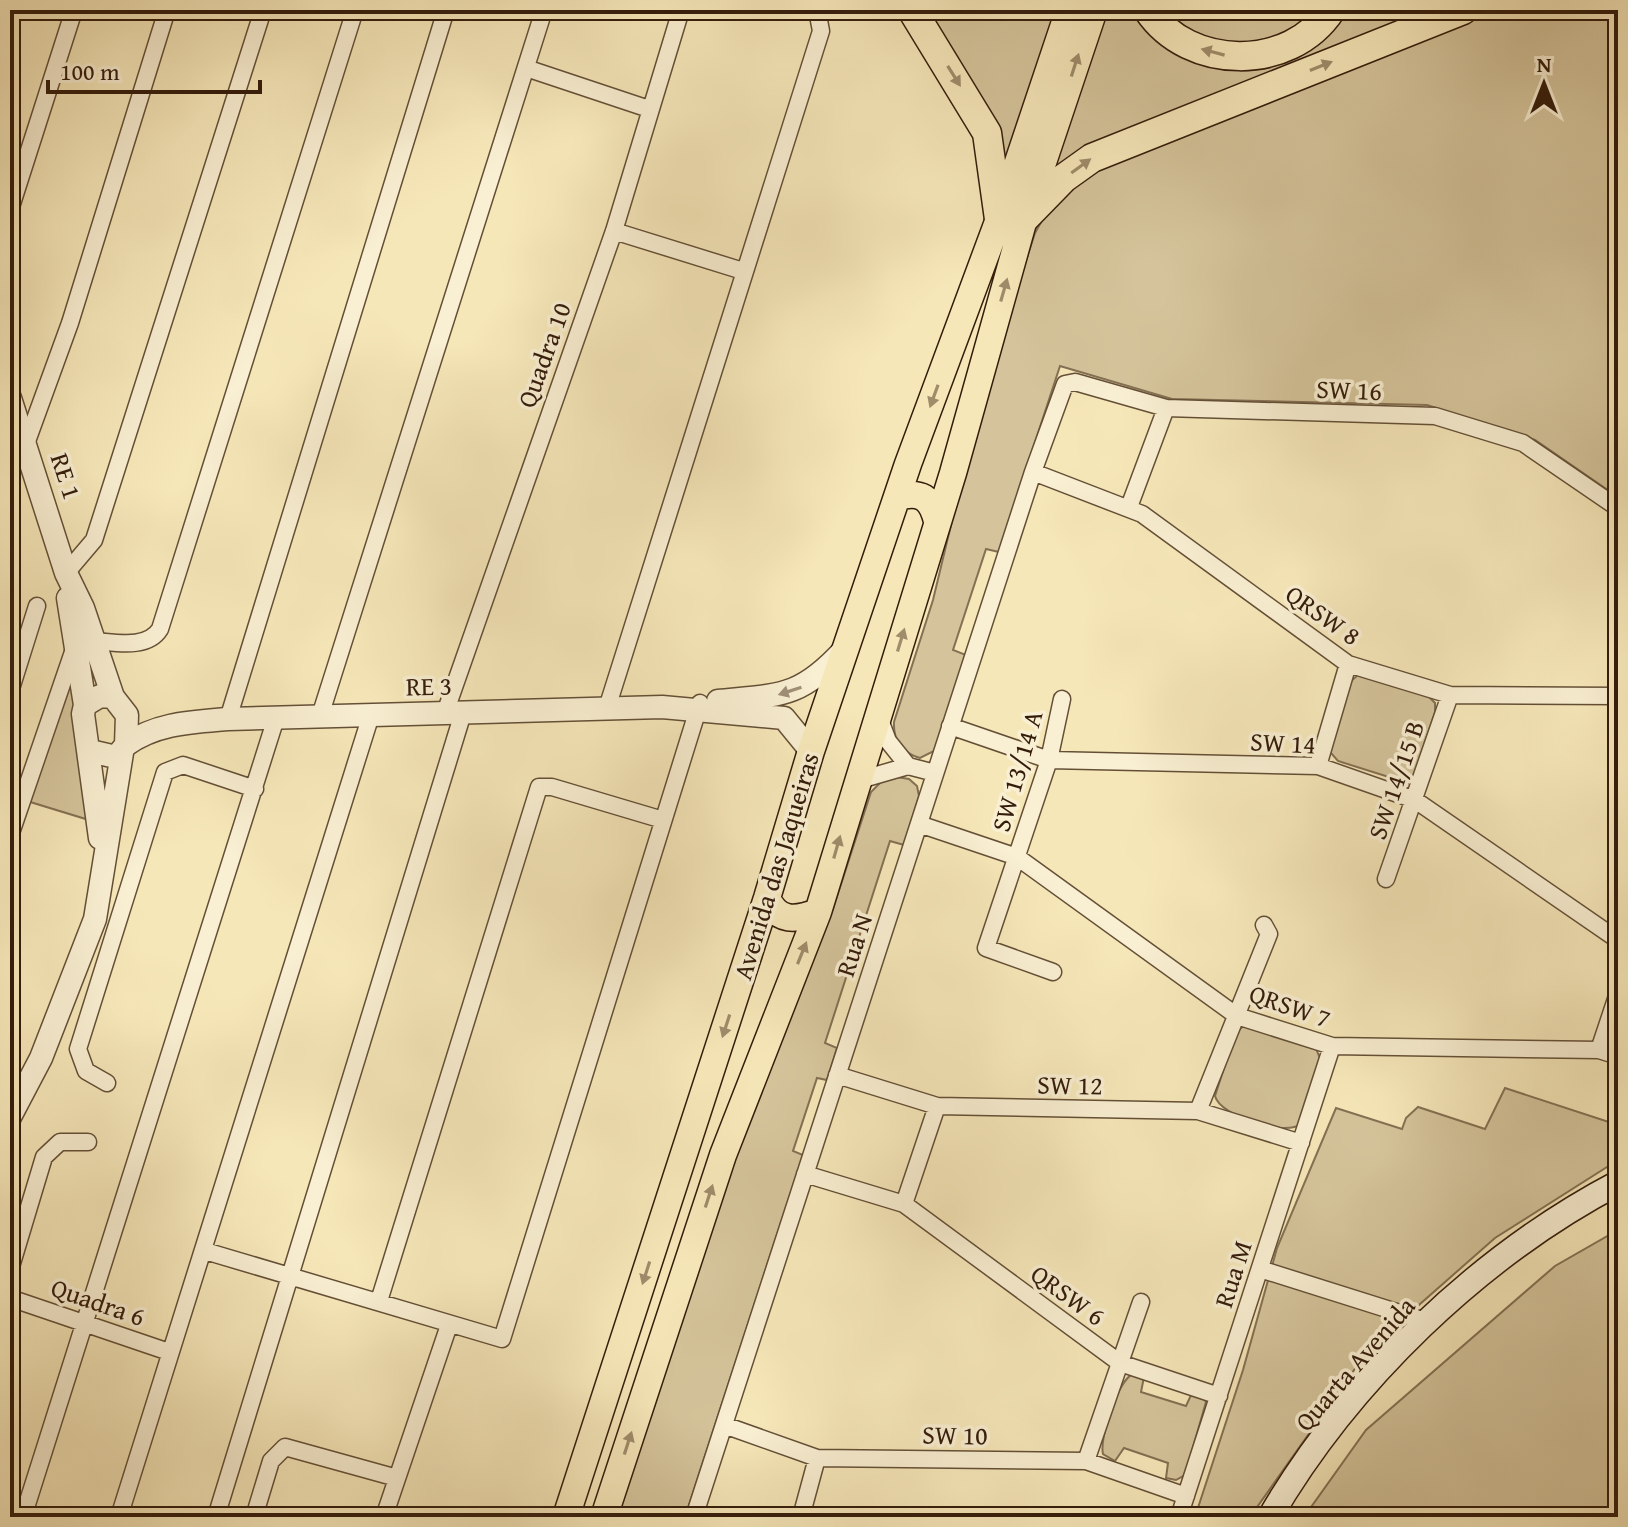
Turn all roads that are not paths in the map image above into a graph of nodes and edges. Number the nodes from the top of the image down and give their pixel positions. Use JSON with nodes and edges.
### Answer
{"nodes":[{"id":1,"x":74,"y":10,"type":"edge"},
{"id":2,"x":167,"y":10,"type":"edge"},
{"id":3,"x":263,"y":10,"type":"edge"},
{"id":4,"x":355,"y":10,"type":"edge"},
{"id":5,"x":446,"y":10,"type":"edge"},
{"id":6,"x":544,"y":10,"type":"edge"},
{"id":7,"x":681,"y":10,"type":"edge"},
{"id":8,"x":817,"y":10,"type":"edge"},
{"id":9,"x":912,"y":10,"type":"edge"},
{"id":10,"x":1069,"y":10,"type":"edge"},
{"id":11,"x":1094,"y":10,"type":"edge"},
{"id":12,"x":1148,"y":10,"type":"edge"},
{"id":13,"x":1331,"y":10,"type":"edge"},
{"id":14,"x":1463,"y":10,"type":"edge"},
{"id":15,"x":526,"y":68,"type":"junction"},
{"id":16,"x":649,"y":109,"type":"junction"},
{"id":17,"x":10,"y":210,"type":"edge"},
{"id":18,"x":1012,"y":219,"type":"junction"},
{"id":19,"x":614,"y":231,"type":"junction"},
{"id":20,"x":743,"y":271,"type":"junction"},
{"id":21,"x":1062,"y":389,"type":"joint"},
{"id":22,"x":10,"y":398,"type":"edge"},
{"id":23,"x":1166,"y":408,"type":"junction"},
{"id":24,"x":26,"y":444,"type":"junction"},
{"id":25,"x":1033,"y":472,"type":"junction"},
{"id":26,"x":897,"y":497,"type":"junction"},
{"id":27,"x":1129,"y":507,"type":"junction"},
{"id":28,"x":1618,"y":508,"type":"edge"},
{"id":29,"x":937,"y":521,"type":"junction"},
{"id":30,"x":66,"y":573,"type":"junction"},
{"id":31,"x":37,"y":606,"type":"dead end"},
{"id":32,"x":84,"y":643,"type":"junction"},
{"id":33,"x":850,"y":643,"type":"junction"},
{"id":34,"x":1348,"y":664,"type":"junction"},
{"id":35,"x":10,"y":692,"type":"edge"},
{"id":36,"x":1450,"y":695,"type":"junction"},
{"id":37,"x":1618,"y":696,"type":"edge"},
{"id":38,"x":1062,"y":699,"type":"dead end"},
{"id":39,"x":117,"y":700,"type":"junction"},
{"id":40,"x":85,"y":705,"type":"junction"},
{"id":41,"x":607,"y":708,"type":"junction"},
{"id":42,"x":693,"y":708,"type":"junction"},
{"id":43,"x":454,"y":713,"type":"junction"},
{"id":44,"x":371,"y":715,"type":"junction"},
{"id":45,"x":878,"y":715,"type":"junction"},
{"id":46,"x":320,"y":716,"type":"junction"},
{"id":47,"x":276,"y":718,"type":"junction"},
{"id":48,"x":228,"y":719,"type":"junction"},
{"id":49,"x":177,"y":723,"type":"junction"},
{"id":50,"x":950,"y":726,"type":"junction"},
{"id":51,"x":124,"y":749,"type":"junction"},
{"id":52,"x":90,"y":751,"type":"junction"},
{"id":53,"x":811,"y":751,"type":"junction"},
{"id":54,"x":1049,"y":760,"type":"junction"},
{"id":55,"x":908,"y":766,"type":"junction"},
{"id":56,"x":1318,"y":766,"type":"junction"},
{"id":57,"x":935,"y":773,"type":"junction"},
{"id":58,"x":856,"y":781,"type":"junction"},
{"id":59,"x":255,"y":789,"type":"junction"},
{"id":60,"x":1415,"y":800,"type":"junction"},
{"id":61,"x":663,"y":820,"type":"junction"},
{"id":62,"x":919,"y":824,"type":"junction"},
{"id":63,"x":10,"y":836,"type":"edge"},
{"id":64,"x":1017,"y":857,"type":"junction"},
{"id":65,"x":103,"y":859,"type":"junction"},
{"id":66,"x":1386,"y":879,"type":"dead end"},
{"id":67,"x":767,"y":898,"type":"junction"},
{"id":68,"x":818,"y":912,"type":"junction"},
{"id":69,"x":1264,"y":925,"type":"dead end"},
{"id":70,"x":1618,"y":940,"type":"edge"},
{"id":71,"x":1053,"y":972,"type":"dead end"},
{"id":72,"x":1618,"y":993,"type":"edge"},
{"id":73,"x":1237,"y":1016,"type":"junction"},
{"id":74,"x":1332,"y":1046,"type":"junction"},
{"id":75,"x":1599,"y":1050,"type":"junction"},
{"id":76,"x":1618,"y":1056,"type":"edge"},
{"id":77,"x":837,"y":1075,"type":"junction"},
{"id":78,"x":107,"y":1083,"type":"dead end"},
{"id":79,"x":937,"y":1106,"type":"junction"},
{"id":80,"x":1198,"y":1111,"type":"junction"},
{"id":81,"x":10,"y":1117,"type":"edge"},
{"id":82,"x":88,"y":1142,"type":"dead end"},
{"id":83,"x":1301,"y":1143,"type":"junction"},
{"id":84,"x":805,"y":1174,"type":"junction"},
{"id":85,"x":1618,"y":1183,"type":"edge"},
{"id":86,"x":904,"y":1204,"type":"junction"},
{"id":87,"x":205,"y":1251,"type":"junction"},
{"id":88,"x":1260,"y":1269,"type":"junction"},
{"id":89,"x":10,"y":1270,"type":"edge"},
{"id":90,"x":291,"y":1275,"type":"junction"},
{"id":91,"x":10,"y":1298,"type":"edge"},
{"id":92,"x":379,"y":1301,"type":"junction"},
{"id":93,"x":1141,"y":1302,"type":"dead end"},
{"id":94,"x":84,"y":1320,"type":"junction"},
{"id":95,"x":1425,"y":1321,"type":"junction"},
{"id":96,"x":449,"y":1325,"type":"junction"},
{"id":97,"x":169,"y":1352,"type":"junction"},
{"id":98,"x":1120,"y":1363,"type":"junction"},
{"id":99,"x":1219,"y":1396,"type":"junction"},
{"id":100,"x":724,"y":1425,"type":"junction"},
{"id":101,"x":817,"y":1458,"type":"junction"},
{"id":102,"x":1086,"y":1461,"type":"junction"},
{"id":103,"x":397,"y":1478,"type":"junction"},
{"id":104,"x":1186,"y":1496,"type":"junction"},
{"id":105,"x":23,"y":1517,"type":"edge"},
{"id":106,"x":119,"y":1517,"type":"edge"},
{"id":107,"x":216,"y":1517,"type":"edge"},
{"id":108,"x":254,"y":1517,"type":"edge"},
{"id":109,"x":384,"y":1517,"type":"edge"},
{"id":110,"x":566,"y":1517,"type":"edge"},
{"id":111,"x":604,"y":1517,"type":"edge"},
{"id":112,"x":694,"y":1517,"type":"edge"},
{"id":113,"x":801,"y":1517,"type":"edge"},
{"id":114,"x":1179,"y":1517,"type":"edge"},
{"id":115,"x":1270,"y":1517,"type":"edge"}],
"edges":[{"from":1,"to":17,"type":"street"},
{"from":2,"to":24,"type":"street"},
{"from":3,"to":30,"type":"street"},
{"from":4,"to":32,"type":"street"},
{"from":5,"to":48,"type":"street"},
{"from":6,"to":15,"type":"street"},
{"from":7,"to":16,"type":"street","name":"Quadra 10"},
{"from":8,"to":20,"type":"street"},
{"from":9,"to":18,"type":"highway","one_way":true},
{"from":10,"to":18,"type":"main road"},
{"from":18,"to":11,"type":"main road","one_way":true},
{"from":13,"to":12,"type":"highway","one_way":true},
{"from":18,"to":14,"type":"highway","one_way":true},
{"from":15,"to":16,"type":"street"},
{"from":15,"to":46,"type":"street"},
{"from":16,"to":19,"type":"street","name":"Quadra 10"},
{"from":18,"to":26,"type":"main road","name":"Avenida das Jaqueiras","one_way":true},
{"from":29,"to":18,"type":"main road","name":"Avenida das Jaqueiras","one_way":true},
{"from":19,"to":20,"type":"street"},
{"from":19,"to":43,"type":"street","name":"Quadra 10"},
{"from":20,"to":41,"type":"street"},
{"from":21,"to":23,"type":"street","name":"SW 16"},
{"from":21,"to":25,"type":"street","name":"Rua N"},
{"from":22,"to":24,"type":"street","name":"RE 1"},
{"from":23,"to":27,"type":"street"},
{"from":23,"to":28,"type":"street","name":"SW 16"},
{"from":24,"to":30,"type":"street","name":"RE 1"},
{"from":25,"to":27,"type":"street","name":"QRSW 8"},
{"from":25,"to":50,"type":"street","name":"Rua N"},
{"from":26,"to":29,"type":"main road"},
{"from":26,"to":33,"type":"main road","name":"Avenida das Jaqueiras"},
{"from":27,"to":34,"type":"street","name":"QRSW 8"},
{"from":45,"to":29,"type":"main road","name":"Avenida das Jaqueiras","one_way":true},
{"from":30,"to":32,"type":"street","name":"RE 1"},
{"from":31,"to":35,"type":"street"},
{"from":32,"to":39,"type":"street","name":"RE 1"},
{"from":32,"to":40,"type":"street","name":"RE 1"},
{"from":32,"to":63,"type":"street"},
{"from":33,"to":42,"type":"street","name":"RE 3","one_way":true},
{"from":33,"to":53,"type":"main road","name":"Avenida das Jaqueiras"},
{"from":34,"to":36,"type":"street","name":"QRSW 8"},
{"from":34,"to":56,"type":"street"},
{"from":36,"to":37,"type":"street","name":"QRSW 8"},
{"from":36,"to":60,"type":"street","name":"SW 14/15 B"},
{"from":38,"to":54,"type":"street","name":"SW 13/14 A"},
{"from":39,"to":40,"type":"street"},
{"from":39,"to":49,"type":"street","name":"RE 3"},
{"from":39,"to":51,"type":"street"},
{"from":40,"to":52,"type":"street"},
{"from":41,"to":42,"type":"street","name":"RE 3"},
{"from":41,"to":43,"type":"street","name":"RE 3"},
{"from":42,"to":53,"type":"street","name":"RE 3"},
{"from":42,"to":61,"type":"street"},
{"from":43,"to":44,"type":"street","name":"RE 3"},
{"from":43,"to":90,"type":"street","name":"Quadra 10"},
{"from":44,"to":46,"type":"street","name":"RE 3"},
{"from":44,"to":87,"type":"street"},
{"from":45,"to":55,"type":"street"},
{"from":45,"to":58,"type":"main road","name":"Avenida das Jaqueiras"},
{"from":46,"to":47,"type":"street","name":"RE 3"},
{"from":47,"to":48,"type":"street","name":"RE 3"},
{"from":47,"to":59,"type":"street"},
{"from":48,"to":49,"type":"street","name":"RE 3"},
{"from":49,"to":51,"type":"street","name":"RE 3"},
{"from":50,"to":54,"type":"street","name":"SW 14"},
{"from":50,"to":57,"type":"street","name":"Rua N"},
{"from":51,"to":52,"type":"street"},
{"from":51,"to":65,"type":"street"},
{"from":52,"to":65,"type":"street"},
{"from":53,"to":67,"type":"main road","name":"Avenida das Jaqueiras"},
{"from":54,"to":56,"type":"street","name":"SW 14"},
{"from":54,"to":64,"type":"street","name":"SW 13/14 A"},
{"from":55,"to":57,"type":"street"},
{"from":55,"to":58,"type":"street"},
{"from":56,"to":60,"type":"street","name":"SW 14"},
{"from":57,"to":62,"type":"street","name":"Rua N"},
{"from":68,"to":58,"type":"main road","name":"Avenida das Jaqueiras","one_way":true},
{"from":59,"to":78,"type":"street"},
{"from":59,"to":94,"type":"street"},
{"from":60,"to":66,"type":"street","name":"SW 14/15 B"},
{"from":60,"to":70,"type":"street","name":"SW 14"},
{"from":61,"to":92,"type":"street"},
{"from":61,"to":96,"type":"street"},
{"from":62,"to":64,"type":"street","name":"QRSW 7"},
{"from":62,"to":77,"type":"street","name":"Rua N"},
{"from":64,"to":71,"type":"street","name":"SW 13/14 A"},
{"from":64,"to":73,"type":"street","name":"QRSW 7"},
{"from":65,"to":81,"type":"street"},
{"from":67,"to":68,"type":"main road"},
{"from":67,"to":110,"type":"main road","name":"Avenida das Jaqueiras","one_way":true},
{"from":111,"to":68,"type":"main road","name":"Avenida das Jaqueiras","one_way":true},
{"from":69,"to":73,"type":"street"},
{"from":72,"to":75,"type":"street"},
{"from":73,"to":74,"type":"street","name":"QRSW 7"},
{"from":73,"to":80,"type":"street"},
{"from":74,"to":75,"type":"street","name":"QRSW 7"},
{"from":74,"to":83,"type":"street","name":"Rua M"},
{"from":75,"to":76,"type":"street","name":"QRSW 7"},
{"from":77,"to":79,"type":"street","name":"SW 12"},
{"from":77,"to":84,"type":"street","name":"Rua N"},
{"from":79,"to":80,"type":"street","name":"SW 12"},
{"from":79,"to":86,"type":"street"},
{"from":80,"to":83,"type":"street","name":"SW 12"},
{"from":82,"to":89,"type":"street"},
{"from":83,"to":88,"type":"street","name":"Rua M"},
{"from":84,"to":86,"type":"street","name":"QRSW 6"},
{"from":84,"to":100,"type":"street","name":"Rua N"},
{"from":85,"to":95,"type":"main road","name":"Quarta Avenida"},
{"from":86,"to":98,"type":"street","name":"QRSW 6"},
{"from":87,"to":90,"type":"street"},
{"from":87,"to":97,"type":"street"},
{"from":88,"to":95,"type":"street"},
{"from":88,"to":99,"type":"street","name":"Rua M"},
{"from":90,"to":92,"type":"street"},
{"from":90,"to":107,"type":"street","name":"Quadra 10"},
{"from":91,"to":94,"type":"street","name":"Quadra 6"},
{"from":92,"to":96,"type":"street"},
{"from":93,"to":98,"type":"street"},
{"from":94,"to":97,"type":"street","name":"Quadra 6"},
{"from":94,"to":105,"type":"street"},
{"from":95,"to":115,"type":"main road","name":"Quarta Avenida"},
{"from":96,"to":103,"type":"street"},
{"from":97,"to":106,"type":"street"},
{"from":98,"to":99,"type":"street","name":"QRSW 6"},
{"from":98,"to":102,"type":"street"},
{"from":99,"to":104,"type":"street","name":"Rua M"},
{"from":100,"to":101,"type":"street","name":"SW 10"},
{"from":100,"to":112,"type":"street","name":"Rua N"},
{"from":101,"to":102,"type":"street","name":"SW 10"},
{"from":101,"to":113,"type":"street"},
{"from":102,"to":104,"type":"street","name":"SW 10"},
{"from":103,"to":108,"type":"street"},
{"from":103,"to":109,"type":"street"},
{"from":104,"to":114,"type":"street","name":"Rua M"}]}
